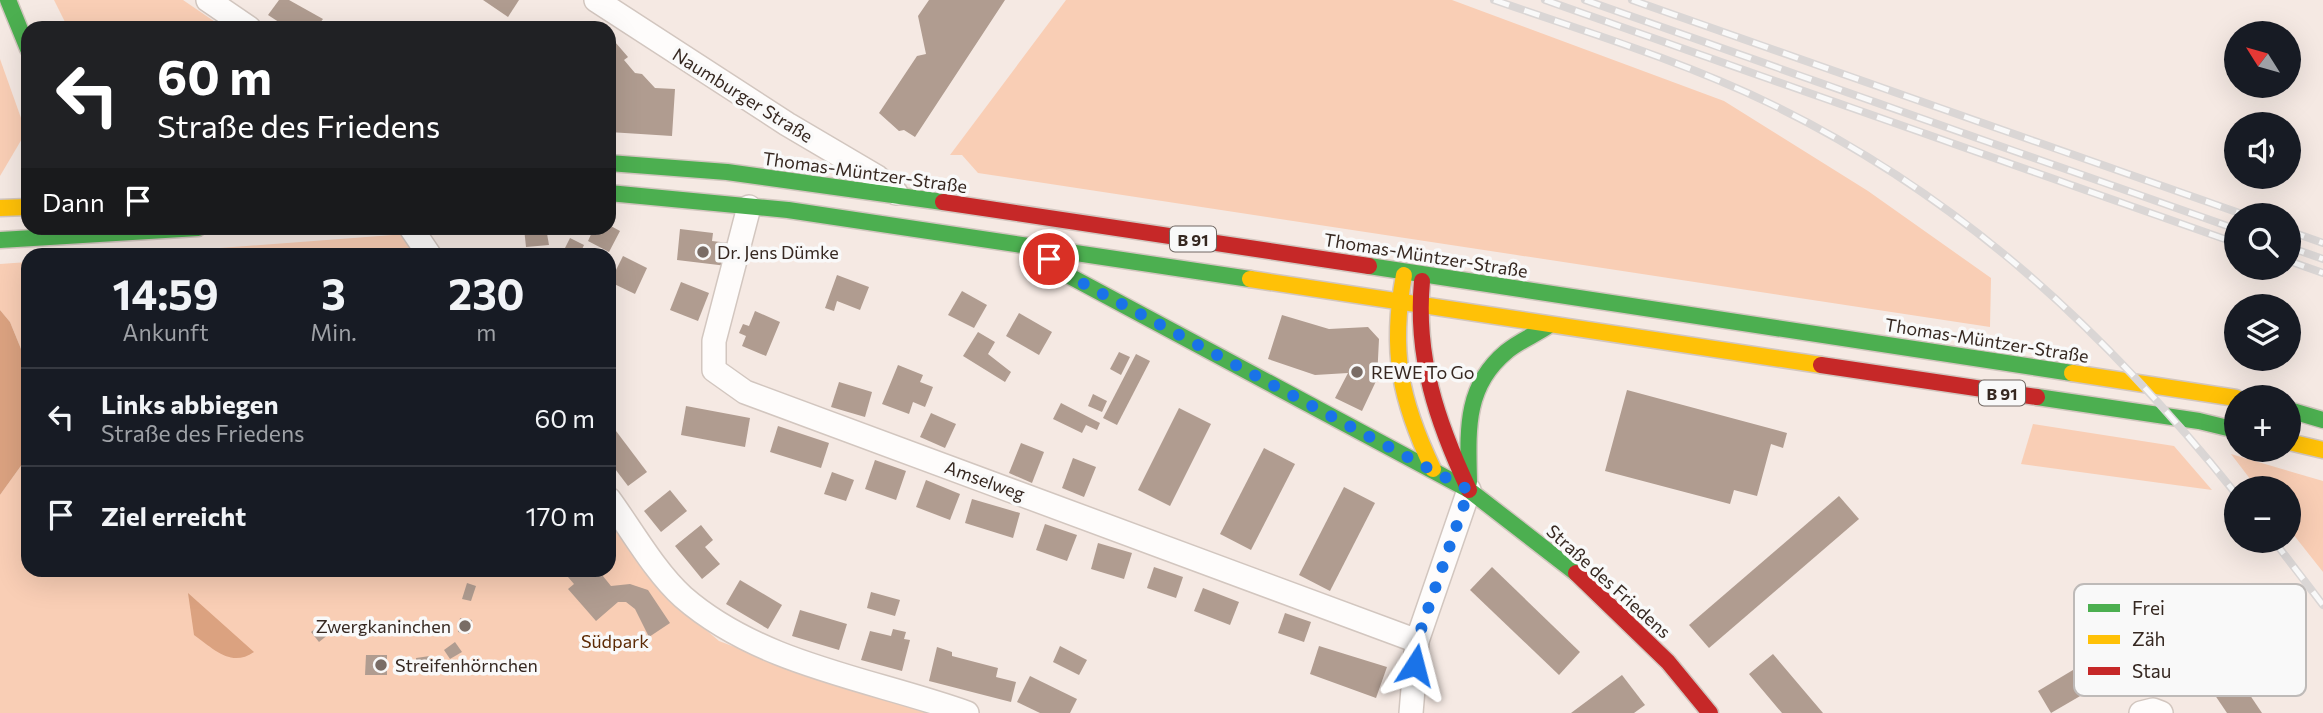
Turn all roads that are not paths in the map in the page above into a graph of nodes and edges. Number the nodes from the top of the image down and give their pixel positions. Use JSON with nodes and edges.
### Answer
{"nodes":[{"id":1,"x":8,"y":0,"type":"edge"},
{"id":2,"x":208,"y":0,"type":"edge"},
{"id":3,"x":596,"y":0,"type":"edge"},
{"id":4,"x":624,"y":8,"type":"edge"},
{"id":5,"x":239,"y":21,"type":"edge"},
{"id":6,"x":21,"y":32,"type":"edge"},
{"id":7,"x":616,"y":164,"type":"edge"},
{"id":8,"x":616,"y":193,"type":"edge"},
{"id":9,"x":902,"y":198,"type":"junction"},
{"id":10,"x":21,"y":205,"type":"edge"},
{"id":11,"x":0,"y":208,"type":"edge"},
{"id":12,"x":747,"y":216,"type":"junction"},
{"id":13,"x":56,"y":235,"type":"edge"},
{"id":14,"x":0,"y":240,"type":"edge"},
{"id":15,"x":1038,"y":248,"type":"junction"},
{"id":16,"x":1405,"y":272,"type":"junction"},
{"id":17,"x":1423,"y":275,"type":"junction"},
{"id":18,"x":1398,"y":303,"type":"junction"},
{"id":19,"x":1419,"y":306,"type":"junction"},
{"id":20,"x":1548,"y":326,"type":"junction"},
{"id":21,"x":2224,"y":396,"type":"edge"},
{"id":22,"x":2301,"y":414,"type":"edge"},
{"id":23,"x":2323,"y":420,"type":"edge"},
{"id":24,"x":2224,"y":426,"type":"edge"},
{"id":25,"x":2301,"y":445,"type":"edge"},
{"id":26,"x":2323,"y":450,"type":"edge"},
{"id":27,"x":1433,"y":469,"type":"junction"},
{"id":28,"x":1469,"y":490,"type":"junction"},
{"id":29,"x":616,"y":508,"type":"edge"},
{"id":30,"x":1417,"y":641,"type":"junction"},
{"id":31,"x":967,"y":713,"type":"edge"},
{"id":32,"x":1410,"y":713,"type":"edge"},
{"id":33,"x":1710,"y":713,"type":"edge"},
{"id":34,"x":2141,"y":713,"type":"edge"},
{"id":35,"x":2161,"y":713,"type":"edge"}],
"edges":[{"from":1,"to":6,"type":"main road"},
{"from":2,"to":5,"type":"street"},
{"from":3,"to":4,"type":"street","name":"Naumburger Straße"},
{"from":4,"to":9,"type":"street","name":"Naumburger Straße"},
{"from":7,"to":9,"type":"main road","name":"Thomas-Müntzer-Straße","number":"B 91"},
{"from":8,"to":12,"type":"main road","number":"B 91"},
{"from":9,"to":16,"type":"main road","name":"Thomas-Müntzer-Straße","number":"B 91"},
{"from":10,"to":11,"type":"main road"},
{"from":12,"to":15,"type":"main road","number":"B 91"},
{"from":12,"to":30,"type":"street","name":"Amselweg"},
{"from":13,"to":14,"type":"main road"},
{"from":15,"to":18,"type":"main road","number":"B 91"},
{"from":15,"to":27,"type":"main road","name":"Straße des Friedens"},
{"from":16,"to":17,"type":"main road","name":"Thomas-Müntzer-Straße","number":"B 91"},
{"from":16,"to":18,"type":"main road"},
{"from":17,"to":19,"type":"main road","name":"Straße des Friedens"},
{"from":17,"to":21,"type":"main road","name":"Thomas-Müntzer-Straße","number":"B 91"},
{"from":18,"to":19,"type":"main road","number":"B 91"},
{"from":18,"to":27,"type":"main road"},
{"from":19,"to":20,"type":"main road","number":"B 91"},
{"from":19,"to":28,"type":"main road","name":"Straße des Friedens"},
{"from":20,"to":24,"type":"main road","number":"B 91"},
{"from":20,"to":28,"type":"main road"},
{"from":22,"to":23,"type":"main road"},
{"from":25,"to":26,"type":"main road"},
{"from":27,"to":28,"type":"main road","name":"Straße des Friedens"},
{"from":28,"to":30,"type":"street"},
{"from":28,"to":33,"type":"main road","name":"Straße des Friedens"},
{"from":29,"to":31,"type":"street"},
{"from":30,"to":32,"type":"street"},
{"from":34,"to":35,"type":"street"}]}
